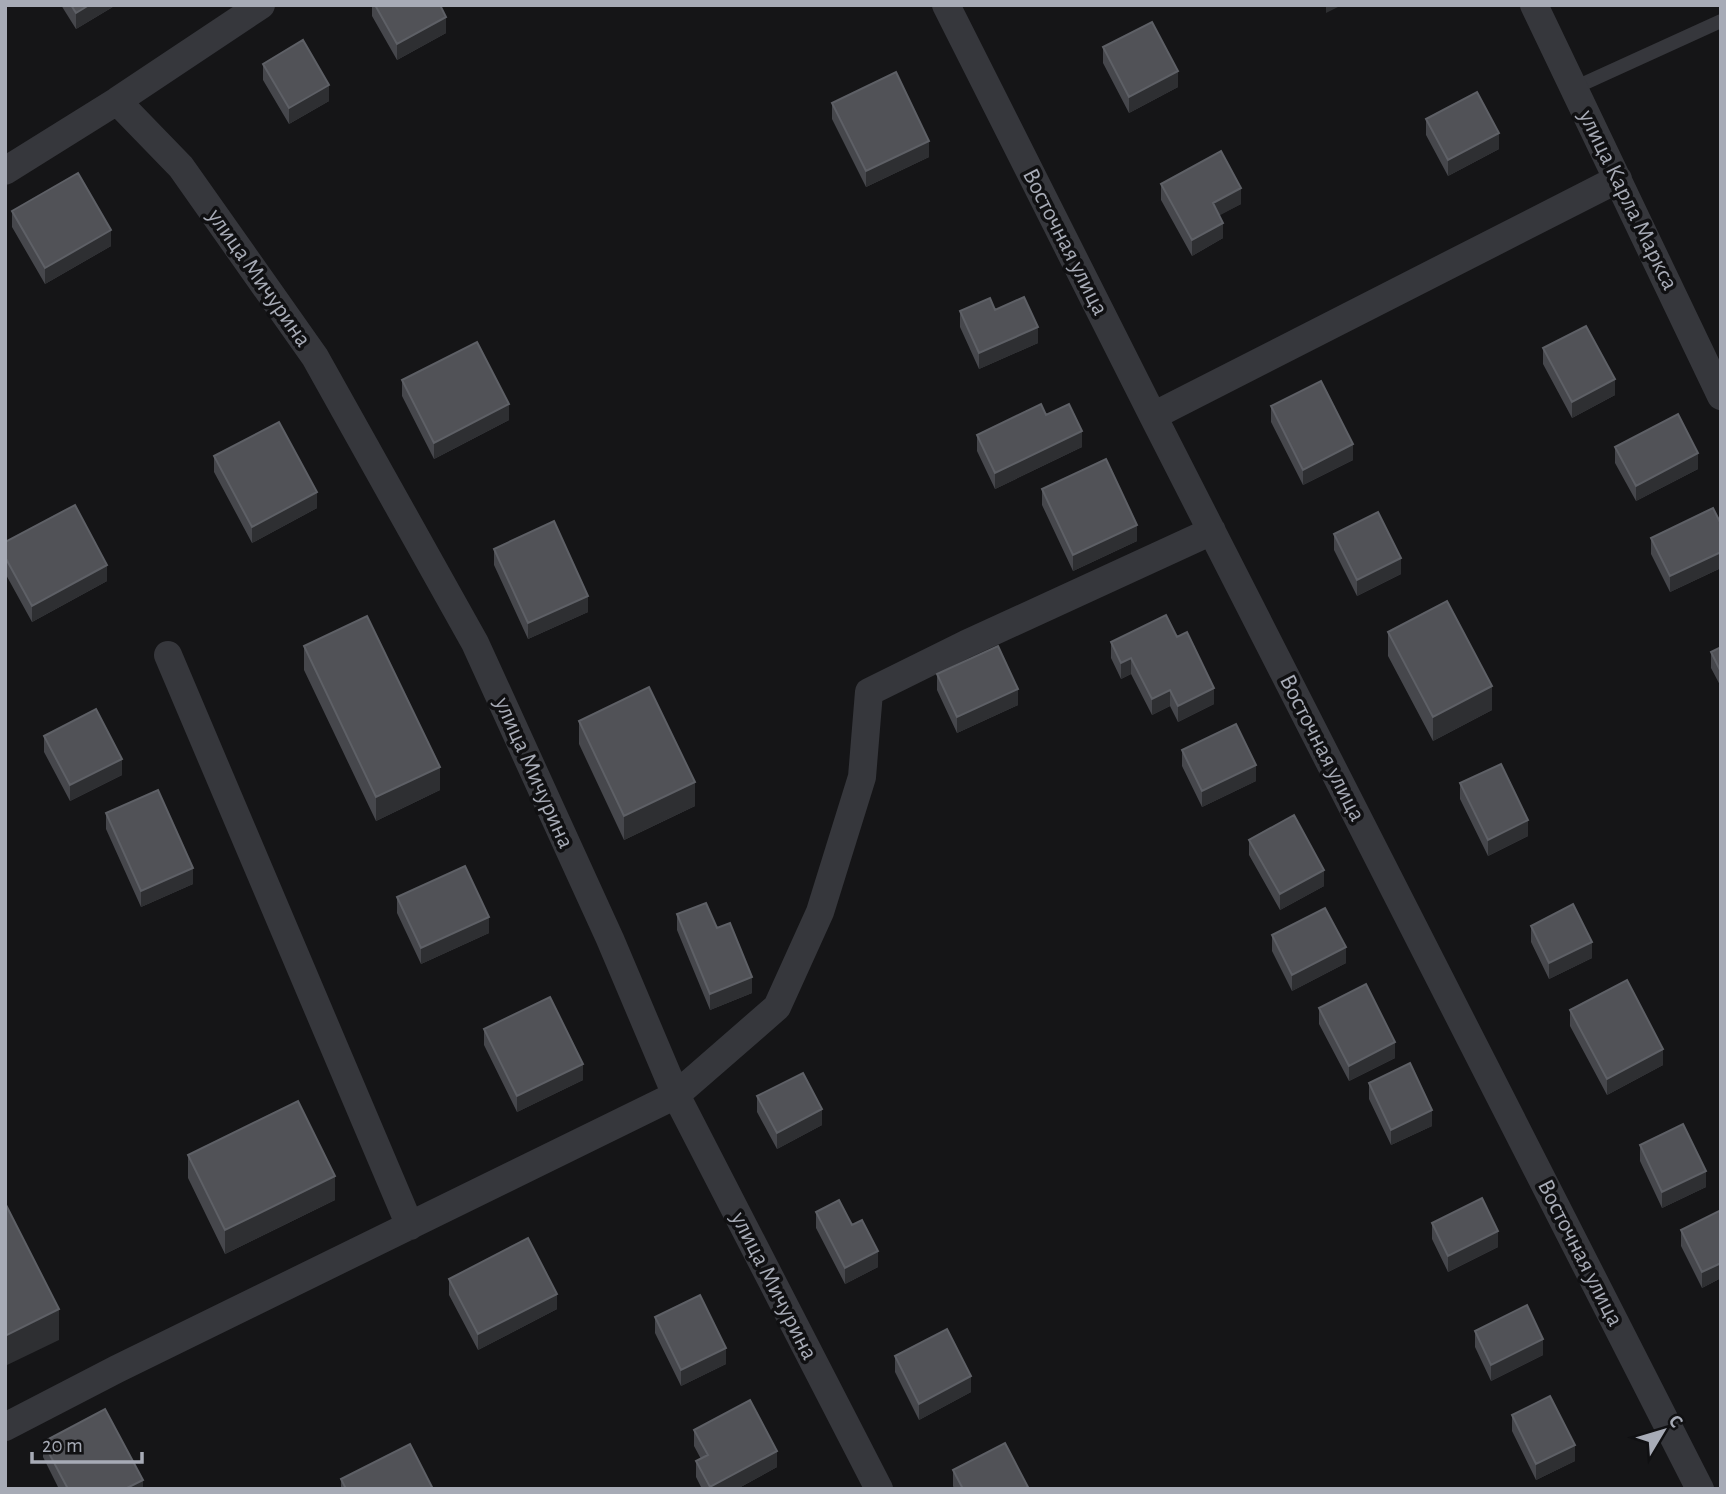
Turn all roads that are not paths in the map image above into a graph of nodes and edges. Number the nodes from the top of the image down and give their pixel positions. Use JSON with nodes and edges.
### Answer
{"nodes":[{"id":1,"x":261,"y":5,"type":"edge"},
{"id":2,"x":946,"y":5,"type":"edge"},
{"id":3,"x":1534,"y":5,"type":"edge"},
{"id":4,"x":1721,"y":21,"type":"edge"},
{"id":5,"x":1574,"y":88,"type":"junction"},
{"id":6,"x":117,"y":101,"type":"junction"},
{"id":7,"x":5,"y":171,"type":"edge"},
{"id":8,"x":1618,"y":179,"type":"junction"},
{"id":9,"x":1721,"y":396,"type":"edge"},
{"id":10,"x":1153,"y":416,"type":"junction"},
{"id":11,"x":1212,"y":531,"type":"junction"},
{"id":12,"x":169,"y":655,"type":"dead end"},
{"id":13,"x":676,"y":1095,"type":"junction"},
{"id":14,"x":410,"y":1226,"type":"junction"},
{"id":15,"x":5,"y":1427,"type":"edge"},
{"id":16,"x":879,"y":1489,"type":"edge"},
{"id":17,"x":1700,"y":1489,"type":"edge"}],
"edges":[{"from":1,"to":6,"type":"street"},
{"from":2,"to":10,"type":"street","name":"Восточная улица"},
{"from":3,"to":5,"type":"street","name":"улица Карла Маркса"},
{"from":4,"to":5,"type":"lane"},
{"from":5,"to":8,"type":"street","name":"улица Карла Маркса"},
{"from":6,"to":7,"type":"street"},
{"from":6,"to":13,"type":"street","name":"улица Мичурина"},
{"from":8,"to":9,"type":"street","name":"улица Карла Маркса"},
{"from":8,"to":10,"type":"street"},
{"from":10,"to":11,"type":"street","name":"Восточная улица"},
{"from":11,"to":13,"type":"street"},
{"from":11,"to":17,"type":"street","name":"Восточная улица"},
{"from":12,"to":14,"type":"street"},
{"from":13,"to":14,"type":"street"},
{"from":13,"to":16,"type":"street","name":"улица Мичурина"},
{"from":14,"to":15,"type":"street"}]}
